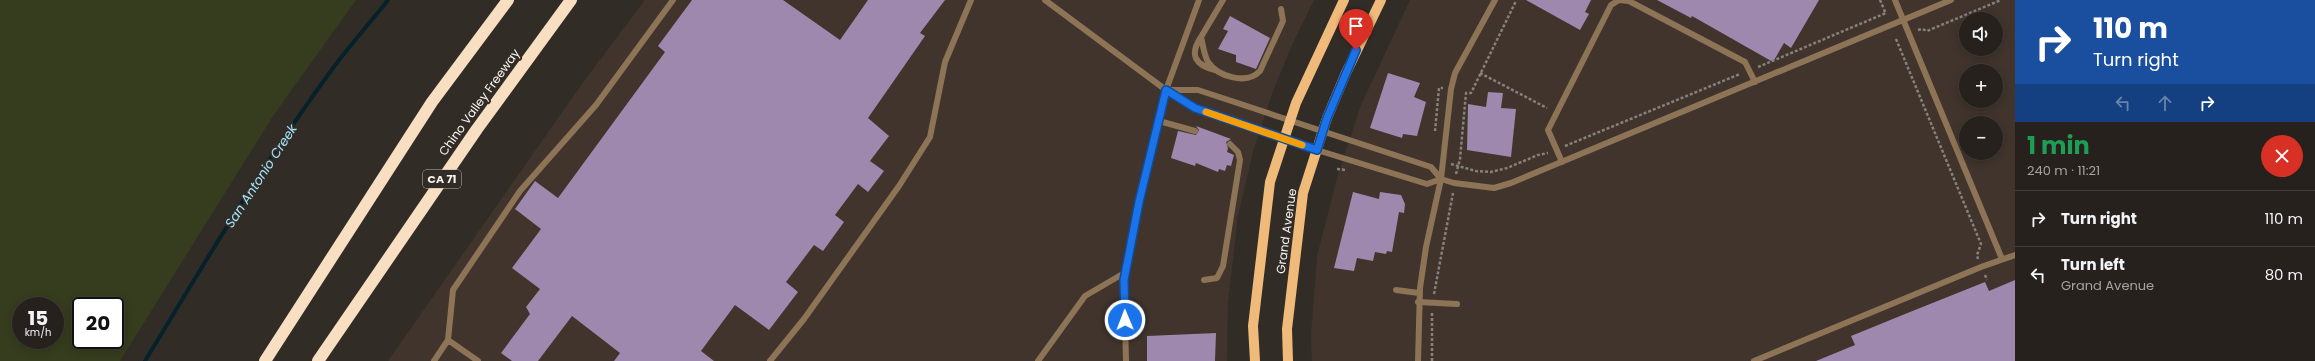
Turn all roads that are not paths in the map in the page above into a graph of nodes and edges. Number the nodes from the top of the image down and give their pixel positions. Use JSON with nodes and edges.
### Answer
{"nodes":[{"id":1,"x":508,"y":0,"type":"edge"},
{"id":2,"x":571,"y":0,"type":"edge"},
{"id":3,"x":673,"y":0,"type":"edge"},
{"id":4,"x":971,"y":0,"type":"edge"},
{"id":5,"x":1045,"y":0,"type":"edge"},
{"id":6,"x":1199,"y":0,"type":"edge"},
{"id":7,"x":1223,"y":0,"type":"edge"},
{"id":8,"x":1344,"y":0,"type":"edge"},
{"id":9,"x":1382,"y":0,"type":"edge"},
{"id":10,"x":1495,"y":0,"type":"edge"},
{"id":11,"x":1895,"y":0,"type":"edge"},
{"id":12,"x":1951,"y":0,"type":"edge"},
{"id":13,"x":1281,"y":9,"type":"dead end"},
{"id":14,"x":1903,"y":20,"type":"junction"},
{"id":15,"x":1202,"y":37,"type":"junction"},
{"id":16,"x":1215,"y":70,"type":"junction"},
{"id":17,"x":1755,"y":82,"type":"junction"},
{"id":18,"x":1166,"y":90,"type":"junction"},
{"id":19,"x":1291,"y":119,"type":"junction"},
{"id":20,"x":1159,"y":121,"type":"junction"},
{"id":21,"x":1195,"y":131,"type":"dead end"},
{"id":22,"x":1324,"y":131,"type":"junction"},
{"id":23,"x":1284,"y":139,"type":"junction"},
{"id":24,"x":1230,"y":144,"type":"dead end"},
{"id":25,"x":1317,"y":150,"type":"junction"},
{"id":26,"x":1562,"y":162,"type":"junction"},
{"id":27,"x":1442,"y":179,"type":"junction"},
{"id":28,"x":2015,"y":255,"type":"edge"},
{"id":29,"x":2002,"y":259,"type":"junction"},
{"id":30,"x":1126,"y":272,"type":"junction"},
{"id":31,"x":1204,"y":280,"type":"dead end"},
{"id":32,"x":1396,"y":290,"type":"dead end"},
{"id":33,"x":1419,"y":293,"type":"junction"},
{"id":34,"x":1418,"y":302,"type":"junction"},
{"id":35,"x":1457,"y":304,"type":"dead end"},
{"id":36,"x":448,"y":340,"type":"junction"},
{"id":37,"x":265,"y":361,"type":"edge"},
{"id":38,"x":318,"y":361,"type":"edge"},
{"id":39,"x":434,"y":361,"type":"edge"},
{"id":40,"x":478,"y":361,"type":"edge"},
{"id":41,"x":770,"y":361,"type":"edge"},
{"id":42,"x":1038,"y":361,"type":"edge"},
{"id":43,"x":1126,"y":361,"type":"edge"},
{"id":44,"x":1255,"y":361,"type":"edge"},
{"id":45,"x":1288,"y":361,"type":"edge"},
{"id":46,"x":1418,"y":361,"type":"edge"},
{"id":47,"x":1754,"y":361,"type":"edge"}],
"edges":[{"from":1,"to":37,"type":"highway"},
{"from":2,"to":38,"type":"highway","name":"Chino Valley Freeway","number":"CA 71"},
{"from":3,"to":36,"type":"lane"},
{"from":4,"to":41,"type":"lane"},
{"from":5,"to":18,"type":"lane"},
{"from":6,"to":18,"type":"lane"},
{"from":7,"to":15,"type":"lane"},
{"from":8,"to":19,"type":"main road","name":"Grand Avenue"},
{"from":9,"to":22,"type":"main road","name":"Grand Avenue"},
{"from":10,"to":27,"type":"lane"},
{"from":11,"to":14,"type":"lane"},
{"from":12,"to":14,"type":"lane"},
{"from":13,"to":16,"type":"lane"},
{"from":14,"to":17,"type":"lane"},
{"from":14,"to":29,"type":"lane"},
{"from":15,"to":16,"type":"lane"},
{"from":15,"to":16,"type":"lane"},
{"from":17,"to":26,"type":"lane"},
{"from":17,"to":26,"type":"lane"},
{"from":18,"to":19,"type":"lane"},
{"from":18,"to":20,"type":"lane"},
{"from":18,"to":23,"type":"lane"},
{"from":19,"to":22,"type":"lane"},
{"from":19,"to":23,"type":"main road","name":"Grand Avenue"},
{"from":20,"to":21,"type":"lane"},
{"from":20,"to":30,"type":"lane"},
{"from":22,"to":25,"type":"main road","name":"Grand Avenue"},
{"from":22,"to":27,"type":"lane"},
{"from":23,"to":25,"type":"lane"},
{"from":23,"to":44,"type":"main road","name":"Grand Avenue"},
{"from":24,"to":31,"type":"lane"},
{"from":25,"to":27,"type":"lane"},
{"from":25,"to":45,"type":"main road","name":"Grand Avenue"},
{"from":26,"to":27,"type":"lane"},
{"from":27,"to":33,"type":"lane"},
{"from":28,"to":29,"type":"lane"},
{"from":29,"to":47,"type":"lane"},
{"from":30,"to":42,"type":"lane"},
{"from":30,"to":43,"type":"lane"},
{"from":32,"to":33,"type":"lane"},
{"from":33,"to":34,"type":"lane"},
{"from":34,"to":35,"type":"lane"},
{"from":34,"to":46,"type":"lane"},
{"from":36,"to":39,"type":"lane"},
{"from":36,"to":40,"type":"lane"}]}
